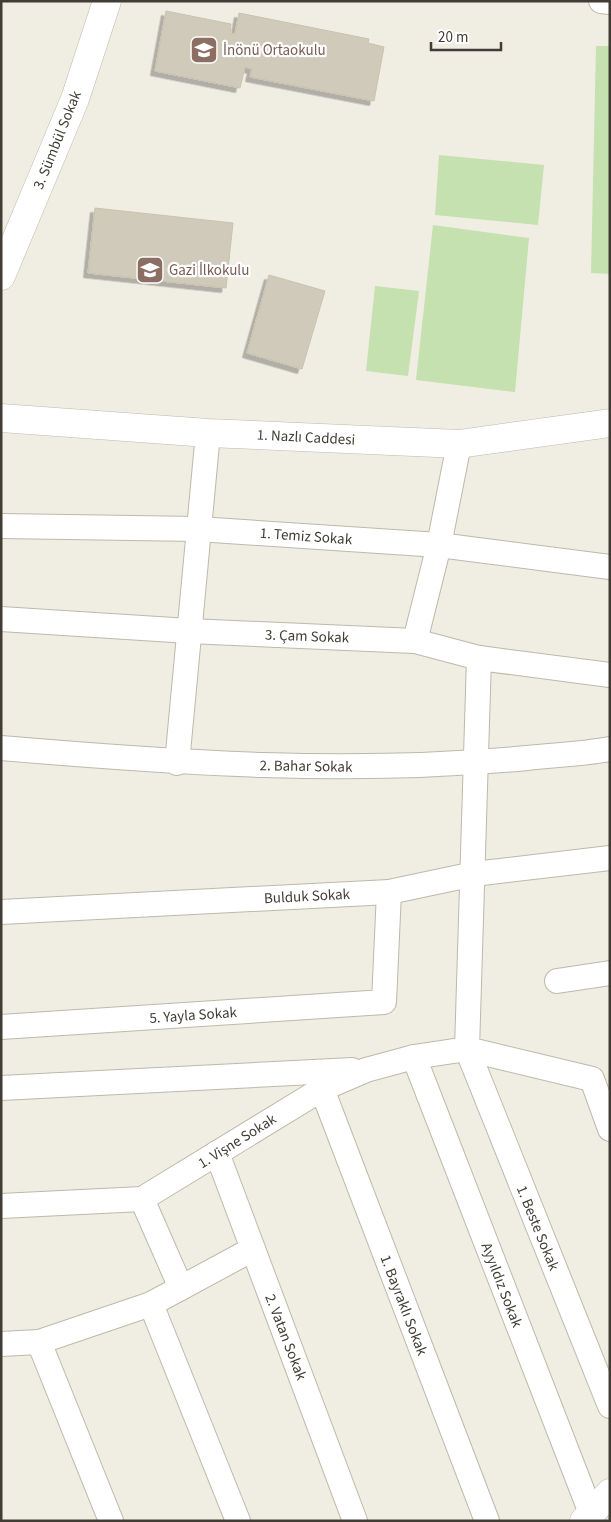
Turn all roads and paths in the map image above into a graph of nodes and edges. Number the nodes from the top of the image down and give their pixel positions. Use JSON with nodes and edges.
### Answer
{"nodes":[{"id":1,"x":107,"y":1,"type":"edge"},
{"id":2,"x":601,"y":1,"type":"edge"},
{"id":3,"x":610,"y":2,"type":"edge"},
{"id":4,"x":3,"y":267,"type":"edge"},
{"id":5,"x":1,"y":418,"type":"edge"},
{"id":6,"x":610,"y":422,"type":"edge"},
{"id":7,"x":208,"y":433,"type":"junction"},
{"id":8,"x":459,"y":444,"type":"junction"},
{"id":9,"x":1,"y":526,"type":"edge"},
{"id":10,"x":198,"y":529,"type":"junction"},
{"id":11,"x":439,"y":546,"type":"junction"},
{"id":12,"x":610,"y":567,"type":"edge"},
{"id":13,"x":1,"y":619,"type":"edge"},
{"id":14,"x":189,"y":631,"type":"junction"},
{"id":15,"x":416,"y":640,"type":"junction"},
{"id":16,"x":479,"y":658,"type":"junction"},
{"id":17,"x":610,"y":675,"type":"edge"},
{"id":18,"x":1,"y":748,"type":"edge"},
{"id":19,"x":610,"y":749,"type":"edge"},
{"id":20,"x":177,"y":763,"type":"junction"},
{"id":21,"x":476,"y":763,"type":"junction"},
{"id":22,"x":610,"y":858,"type":"edge"},
{"id":23,"x":474,"y":874,"type":"junction"},
{"id":24,"x":389,"y":892,"type":"junction"},
{"id":25,"x":1,"y":912,"type":"edge"},
{"id":26,"x":610,"y":973,"type":"edge"},
{"id":27,"x":557,"y":981,"type":"dead end"},
{"id":28,"x":1,"y":1028,"type":"edge"},
{"id":29,"x":467,"y":1049,"type":"junction"},
{"id":30,"x":414,"y":1057,"type":"junction"},
{"id":31,"x":366,"y":1070,"type":"junction"},
{"id":32,"x":1,"y":1088,"type":"edge"},
{"id":33,"x":322,"y":1089,"type":"junction"},
{"id":34,"x":610,"y":1129,"type":"edge"},
{"id":35,"x":217,"y":1153,"type":"junction"},
{"id":36,"x":142,"y":1199,"type":"junction"},
{"id":37,"x":1,"y":1206,"type":"edge"},
{"id":38,"x":252,"y":1249,"type":"junction"},
{"id":39,"x":181,"y":1288,"type":"junction"},
{"id":40,"x":151,"y":1304,"type":"junction"},
{"id":41,"x":39,"y":1342,"type":"junction"},
{"id":42,"x":1,"y":1344,"type":"edge"},
{"id":43,"x":610,"y":1406,"type":"edge"},
{"id":44,"x":610,"y":1493,"type":"edge"},
{"id":45,"x":587,"y":1517,"type":"edge"},
{"id":46,"x":111,"y":1521,"type":"edge"},
{"id":47,"x":238,"y":1521,"type":"edge"},
{"id":48,"x":355,"y":1521,"type":"edge"},
{"id":49,"x":487,"y":1521,"type":"edge"}],
"edges":[{"from":1,"to":4,"type":"street","name":"3. Sümbül Sokak"},
{"from":2,"to":3,"type":"street"},
{"from":5,"to":7,"type":"street","name":"1. Nazlı Caddesi"},
{"from":6,"to":8,"type":"street","name":"1. Nazlı Caddesi"},
{"from":7,"to":8,"type":"street","name":"1. Nazlı Caddesi"},
{"from":7,"to":10,"type":"street"},
{"from":8,"to":11,"type":"street"},
{"from":9,"to":10,"type":"street","name":"1. Temiz Sokak"},
{"from":10,"to":11,"type":"street","name":"1. Temiz Sokak"},
{"from":10,"to":14,"type":"street"},
{"from":11,"to":12,"type":"street","name":"1. Temiz Sokak"},
{"from":11,"to":15,"type":"street"},
{"from":13,"to":14,"type":"street","name":"3. Çam Sokak"},
{"from":14,"to":15,"type":"street","name":"3. Çam Sokak"},
{"from":14,"to":20,"type":"street"},
{"from":15,"to":16,"type":"street","name":"3. Çam Sokak"},
{"from":16,"to":17,"type":"street","name":"3. Çam Sokak"},
{"from":16,"to":21,"type":"street"},
{"from":18,"to":20,"type":"street","name":"2. Bahar Sokak"},
{"from":19,"to":21,"type":"street","name":"2. Bahar Sokak"},
{"from":20,"to":21,"type":"street","name":"2. Bahar Sokak"},
{"from":21,"to":23,"type":"street"},
{"from":22,"to":23,"type":"street","name":"Bulduk Sokak"},
{"from":23,"to":24,"type":"street","name":"Bulduk Sokak"},
{"from":23,"to":29,"type":"street"},
{"from":24,"to":25,"type":"street","name":"Bulduk Sokak"},
{"from":24,"to":28,"type":"street","name":"5. Yayla Sokak"},
{"from":26,"to":27,"type":"street"},
{"from":29,"to":30,"type":"street","name":"1. Vişne Sokak"},
{"from":29,"to":34,"type":"street"},
{"from":29,"to":43,"type":"street","name":"1. Beste Sokak"},
{"from":30,"to":31,"type":"street","name":"1. Vişne Sokak"},
{"from":30,"to":45,"type":"street","name":"Ayyıldız Sokak"},
{"from":31,"to":32,"type":"street"},
{"from":31,"to":33,"type":"street","name":"1. Vişne Sokak"},
{"from":33,"to":35,"type":"street","name":"1. Vişne Sokak"},
{"from":33,"to":49,"type":"street","name":"1. Bayraklı Sokak"},
{"from":35,"to":36,"type":"street","name":"1. Vişne Sokak"},
{"from":35,"to":38,"type":"street","name":"2. Vatan Sokak"},
{"from":36,"to":37,"type":"street","name":"1. Vişne Sokak"},
{"from":36,"to":39,"type":"street"},
{"from":38,"to":39,"type":"street"},
{"from":38,"to":48,"type":"street","name":"2. Vatan Sokak"},
{"from":39,"to":40,"type":"street"},
{"from":40,"to":41,"type":"street"},
{"from":40,"to":47,"type":"street"},
{"from":41,"to":42,"type":"street"},
{"from":41,"to":46,"type":"street"},
{"from":44,"to":45,"type":"street"}]}
